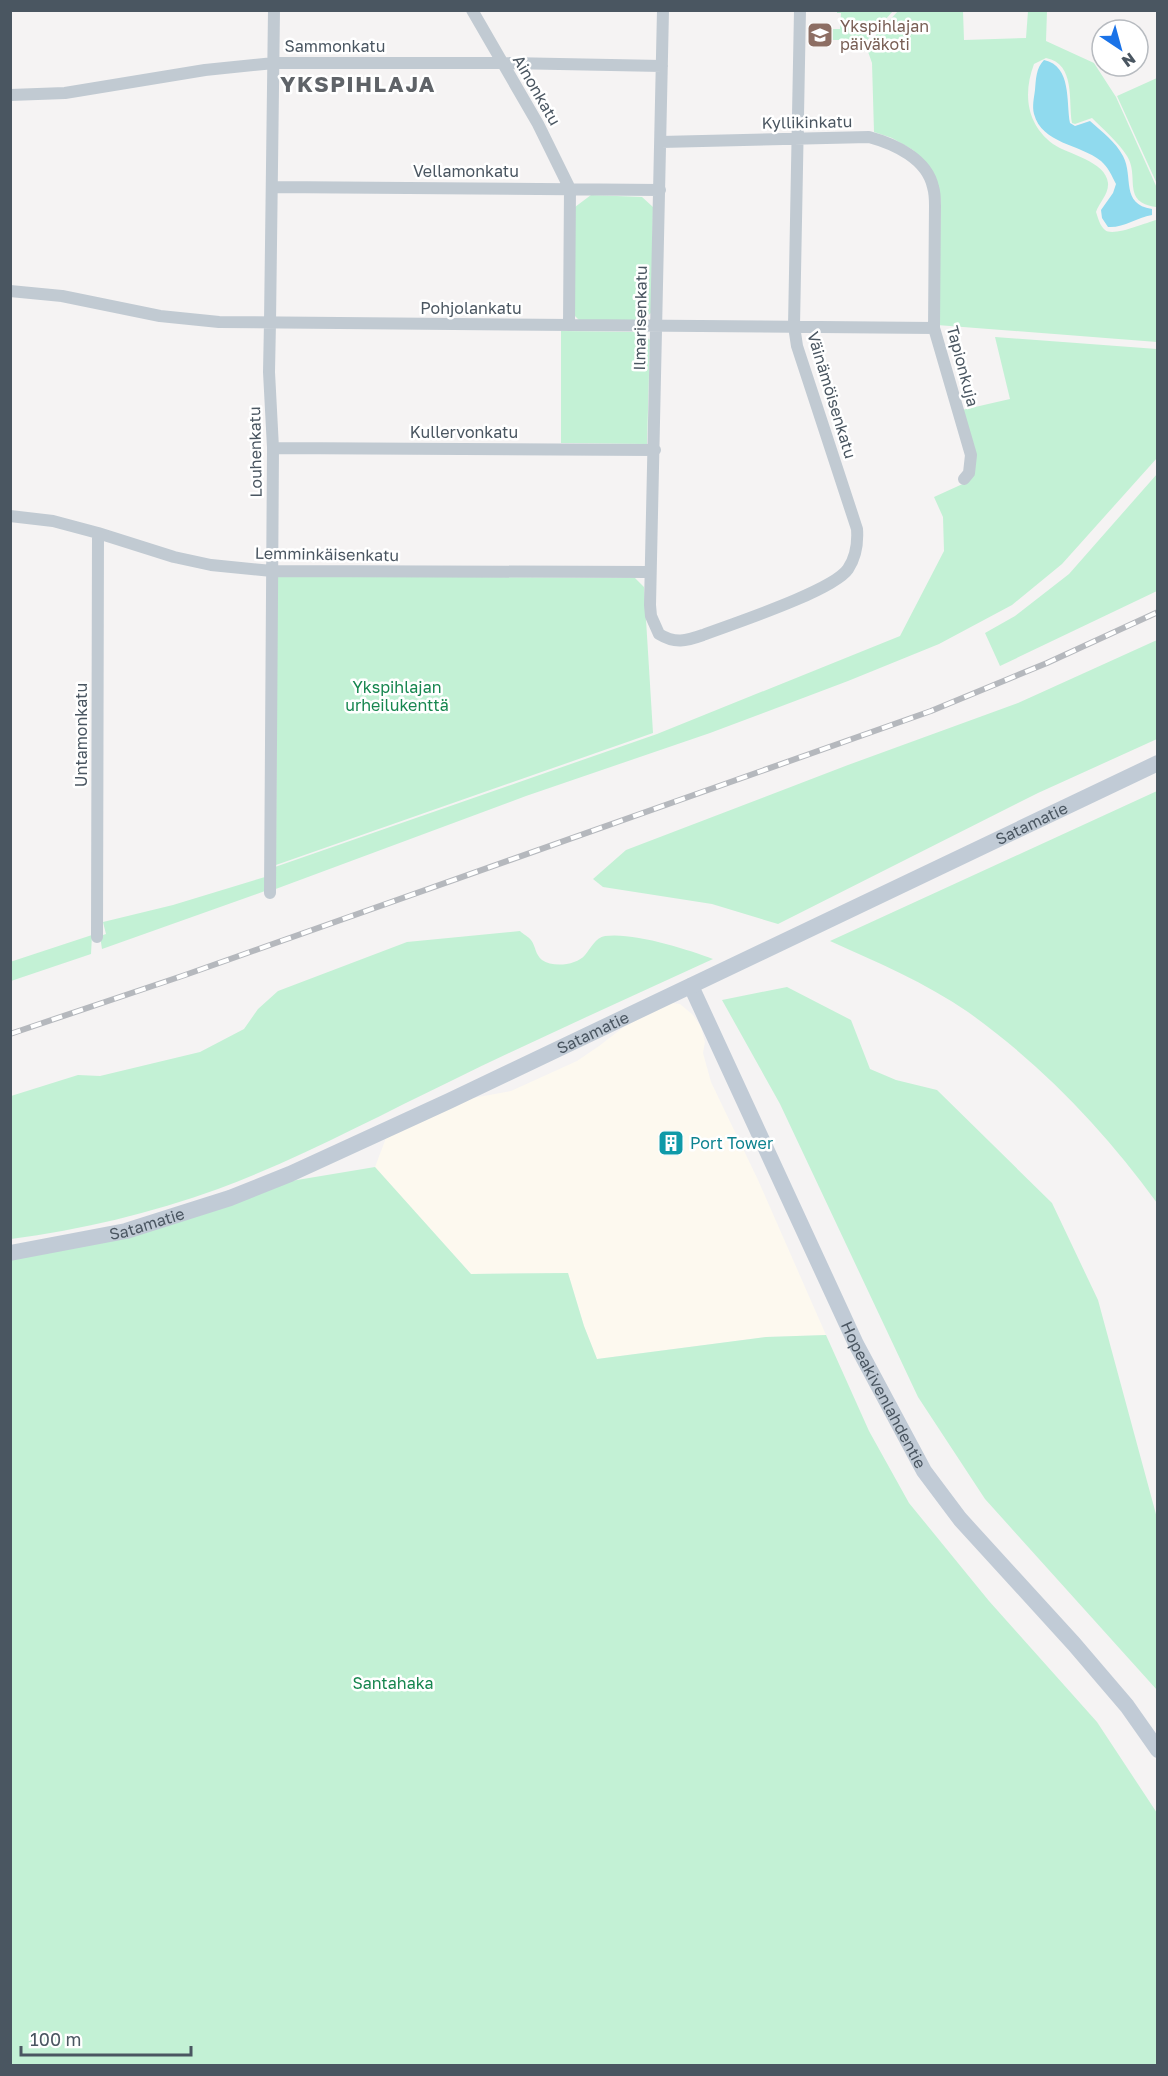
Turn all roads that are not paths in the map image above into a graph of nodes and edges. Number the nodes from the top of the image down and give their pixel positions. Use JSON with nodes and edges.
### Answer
{"nodes":[{"id":1,"x":274,"y":10,"type":"edge"},
{"id":2,"x":472,"y":10,"type":"edge"},
{"id":3,"x":663,"y":10,"type":"edge"},
{"id":4,"x":800,"y":10,"type":"edge"},
{"id":5,"x":274,"y":63,"type":"junction"},
{"id":6,"x":503,"y":63,"type":"junction"},
{"id":7,"x":662,"y":66,"type":"junction"},
{"id":8,"x":10,"y":95,"type":"edge"},
{"id":9,"x":799,"y":138,"type":"junction"},
{"id":10,"x":661,"y":142,"type":"junction"},
{"id":11,"x":272,"y":187,"type":"junction"},
{"id":12,"x":933,"y":187,"type":"joint"},
{"id":13,"x":570,"y":189,"type":"junction"},
{"id":14,"x":660,"y":190,"type":"junction"},
{"id":15,"x":10,"y":291,"type":"edge"},
{"id":16,"x":270,"y":322,"type":"junction"},
{"id":17,"x":569,"y":325,"type":"junction"},
{"id":18,"x":656,"y":326,"type":"junction"},
{"id":19,"x":794,"y":326,"type":"junction"},
{"id":20,"x":934,"y":328,"type":"junction"},
{"id":21,"x":273,"y":448,"type":"junction"},
{"id":22,"x":655,"y":450,"type":"junction"},
{"id":23,"x":964,"y":479,"type":"dead end"},
{"id":24,"x":10,"y":516,"type":"edge"},
{"id":25,"x":98,"y":533,"type":"junction"},
{"id":26,"x":272,"y":571,"type":"junction"},
{"id":27,"x":650,"y":572,"type":"junction"},
{"id":28,"x":654,"y":627,"type":"joint"},
{"id":29,"x":1158,"y":763,"type":"edge"},
{"id":30,"x":270,"y":893,"type":"dead end"},
{"id":31,"x":97,"y":937,"type":"dead end"},
{"id":32,"x":691,"y":986,"type":"junction"},
{"id":33,"x":10,"y":1253,"type":"edge"},
{"id":34,"x":1158,"y":1750,"type":"edge"}],
"edges":[{"from":1,"to":5,"type":"street","name":"Louhenkatu"},
{"from":2,"to":6,"type":"street","name":"Ainonkatu"},
{"from":3,"to":7,"type":"street","name":"Ilmarisenkatu"},
{"from":4,"to":9,"type":"street","name":"Väinämöisenkatu"},
{"from":5,"to":6,"type":"street","name":"Sammonkatu"},
{"from":5,"to":8,"type":"street","name":"Sammonkatu"},
{"from":5,"to":11,"type":"street","name":"Louhenkatu"},
{"from":6,"to":7,"type":"street","name":"Sammonkatu"},
{"from":6,"to":13,"type":"street","name":"Ainonkatu"},
{"from":7,"to":10,"type":"street","name":"Ilmarisenkatu"},
{"from":9,"to":10,"type":"street","name":"Kyllikinkatu"},
{"from":9,"to":12,"type":"street","name":"Kyllikinkatu"},
{"from":9,"to":19,"type":"street","name":"Väinämöisenkatu"},
{"from":10,"to":14,"type":"street","name":"Ilmarisenkatu"},
{"from":11,"to":13,"type":"street","name":"Vellamonkatu"},
{"from":11,"to":16,"type":"street","name":"Louhenkatu"},
{"from":12,"to":20,"type":"street","name":"Tapionkuja"},
{"from":13,"to":14,"type":"street","name":"Vellamonkatu"},
{"from":13,"to":17,"type":"street"},
{"from":14,"to":18,"type":"street","name":"Ilmarisenkatu"},
{"from":15,"to":16,"type":"street","name":"Pohjolankatu"},
{"from":16,"to":17,"type":"street","name":"Pohjolankatu"},
{"from":16,"to":21,"type":"street","name":"Louhenkatu"},
{"from":17,"to":18,"type":"street","name":"Pohjolankatu"},
{"from":18,"to":19,"type":"street","name":"Pohjolankatu"},
{"from":18,"to":22,"type":"street","name":"Ilmarisenkatu"},
{"from":19,"to":20,"type":"street","name":"Pohjolankatu"},
{"from":19,"to":28,"type":"street","name":"Väinämöisenkatu"},
{"from":20,"to":23,"type":"street","name":"Tapionkuja"},
{"from":21,"to":22,"type":"street","name":"Kullervonkatu"},
{"from":21,"to":26,"type":"street","name":"Louhenkatu"},
{"from":22,"to":27,"type":"street","name":"Ilmarisenkatu"},
{"from":24,"to":25,"type":"street","name":"Lemminkäisenkatu"},
{"from":25,"to":26,"type":"street","name":"Lemminkäisenkatu"},
{"from":25,"to":31,"type":"street","name":"Untamonkatu"},
{"from":26,"to":27,"type":"street","name":"Lemminkäisenkatu"},
{"from":26,"to":30,"type":"street","name":"Louhenkatu"},
{"from":27,"to":28,"type":"street","name":"Ilmarisenkatu"},
{"from":29,"to":32,"type":"main road","name":"Satamatie"},
{"from":32,"to":33,"type":"main road","name":"Satamatie"},
{"from":32,"to":34,"type":"main road","name":"Hopeakivenlahdentie"}]}
